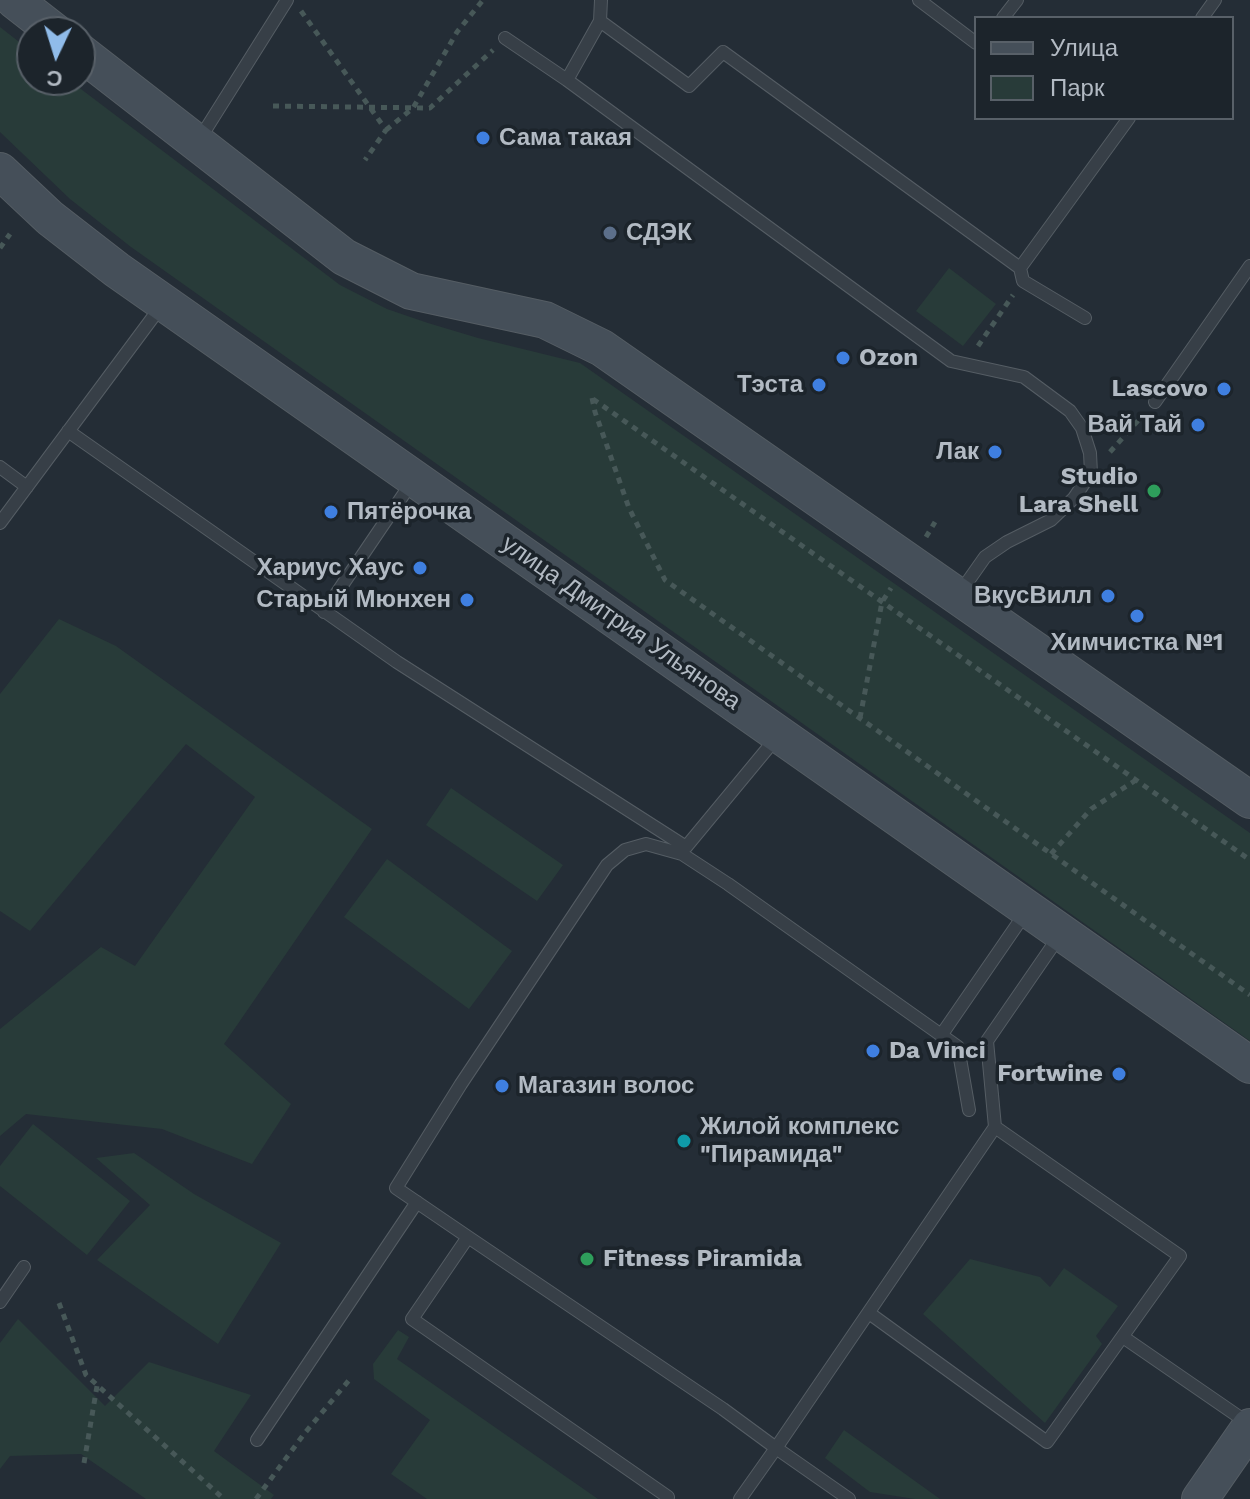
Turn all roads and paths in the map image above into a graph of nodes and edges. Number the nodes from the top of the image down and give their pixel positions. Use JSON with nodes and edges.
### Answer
{"nodes":[{"id":1,"x":14,"y":0,"type":"edge"},
{"id":2,"x":287,"y":0,"type":"edge"},
{"id":3,"x":293,"y":0,"type":"edge"},
{"id":4,"x":483,"y":0,"type":"edge"},
{"id":5,"x":601,"y":0,"type":"edge"},
{"id":6,"x":919,"y":0,"type":"edge"},
{"id":7,"x":1017,"y":0,"type":"edge"},
{"id":8,"x":34,"y":16,"type":"edge"},
{"id":9,"x":1005,"y":16,"type":"edge"},
{"id":10,"x":600,"y":21,"type":"junction"},
{"id":11,"x":505,"y":38,"type":"joint"},
{"id":12,"x":974,"y":41,"type":"edge"},
{"id":13,"x":96,"y":65,"type":"edge"},
{"id":14,"x":567,"y":80,"type":"junction"},
{"id":15,"x":273,"y":106,"type":"dead end"},
{"id":16,"x":371,"y":107,"type":"junction"},
{"id":17,"x":413,"y":108,"type":"junction"},
{"id":18,"x":1128,"y":120,"type":"edge"},
{"id":19,"x":386,"y":130,"type":"junction"},
{"id":20,"x":197,"y":144,"type":"junction"},
{"id":21,"x":365,"y":160,"type":"dead end"},
{"id":22,"x":0,"y":171,"type":"edge"},
{"id":23,"x":10,"y":234,"type":"dead end"},
{"id":24,"x":0,"y":248,"type":"edge"},
{"id":25,"x":1250,"y":266,"type":"edge"},
{"id":26,"x":1022,"y":274,"type":"junction"},
{"id":27,"x":164,"y":303,"type":"junction"},
{"id":28,"x":1085,"y":318,"type":"dead end"},
{"id":29,"x":966,"y":364,"type":"junction"},
{"id":30,"x":1155,"y":402,"type":"joint"},
{"id":31,"x":68,"y":431,"type":"junction"},
{"id":32,"x":0,"y":467,"type":"edge"},
{"id":33,"x":1091,"y":473,"type":"junction"},
{"id":34,"x":414,"y":478,"type":"junction"},
{"id":35,"x":27,"y":487,"type":"junction"},
{"id":36,"x":0,"y":523,"type":"edge"},
{"id":37,"x":957,"y":596,"type":"junction"},
{"id":38,"x":882,"y":602,"type":"junction"},
{"id":39,"x":324,"y":612,"type":"junction"},
{"id":40,"x":860,"y":718,"type":"junction"},
{"id":41,"x":779,"y":735,"type":"junction"},
{"id":42,"x":1136,"y":780,"type":"junction"},
{"id":43,"x":1250,"y":800,"type":"edge"},
{"id":44,"x":1051,"y":854,"type":"junction"},
{"id":45,"x":1250,"y":860,"type":"edge"},
{"id":46,"x":1028,"y":909,"type":"junction"},
{"id":47,"x":1061,"y":933,"type":"junction"},
{"id":48,"x":1250,"y":995,"type":"edge"},
{"id":49,"x":942,"y":1034,"type":"junction"},
{"id":50,"x":1250,"y":1065,"type":"edge"},
{"id":51,"x":969,"y":1110,"type":"dead end"},
{"id":52,"x":995,"y":1127,"type":"junction"},
{"id":53,"x":417,"y":1202,"type":"junction"},
{"id":54,"x":468,"y":1237,"type":"junction"},
{"id":55,"x":24,"y":1267,"type":"dead end"},
{"id":56,"x":0,"y":1302,"type":"edge"},
{"id":57,"x":59,"y":1303,"type":"dead end"},
{"id":58,"x":869,"y":1313,"type":"junction"},
{"id":59,"x":1123,"y":1337,"type":"junction"},
{"id":60,"x":350,"y":1379,"type":"dead end"},
{"id":61,"x":98,"y":1385,"type":"junction"},
{"id":62,"x":1250,"y":1426,"type":"edge"},
{"id":63,"x":257,"y":1440,"type":"dead end"},
{"id":64,"x":776,"y":1448,"type":"junction"},
{"id":65,"x":84,"y":1463,"type":"dead end"},
{"id":66,"x":668,"y":1497,"type":"edge"},
{"id":67,"x":224,"y":1499,"type":"edge"},
{"id":68,"x":256,"y":1499,"type":"edge"},
{"id":69,"x":740,"y":1499,"type":"edge"},
{"id":70,"x":849,"y":1499,"type":"edge"},
{"id":71,"x":1200,"y":1499,"type":"edge"}],
"edges":[{"from":1,"to":8,"type":"main road"},
{"from":2,"to":20,"type":"lane"},
{"from":3,"to":16,"type":"path"},
{"from":4,"to":17,"type":"path"},
{"from":5,"to":10,"type":"lane"},
{"from":6,"to":12,"type":"lane"},
{"from":7,"to":9,"type":"lane"},
{"from":10,"to":14,"type":"lane"},
{"from":10,"to":26,"type":"lane"},
{"from":11,"to":14,"type":"lane"},
{"from":11,"to":17,"type":"path"},
{"from":13,"to":20,"type":"main road"},
{"from":14,"to":29,"type":"lane"},
{"from":15,"to":16,"type":"path"},
{"from":16,"to":17,"type":"path"},
{"from":16,"to":19,"type":"path"},
{"from":17,"to":19,"type":"path"},
{"from":18,"to":26,"type":"lane"},
{"from":19,"to":21,"type":"path"},
{"from":20,"to":37,"type":"main road"},
{"from":22,"to":27,"type":"main road","name":"улица Дмитрия Ульянова"},
{"from":23,"to":24,"type":"path"},
{"from":25,"to":30,"type":"lane"},
{"from":26,"to":28,"type":"lane"},
{"from":26,"to":29,"type":"path"},
{"from":27,"to":31,"type":"lane"},
{"from":27,"to":34,"type":"main road","name":"улица Дмитрия Ульянова"},
{"from":29,"to":33,"type":"lane"},
{"from":30,"to":33,"type":"path"},
{"from":31,"to":35,"type":"lane"},
{"from":31,"to":39,"type":"lane"},
{"from":32,"to":35,"type":"lane"},
{"from":33,"to":37,"type":"lane"},
{"from":34,"to":39,"type":"lane"},
{"from":34,"to":41,"type":"main road","name":"улица Дмитрия Ульянова"},
{"from":35,"to":36,"type":"lane"},
{"from":37,"to":43,"type":"main road"},
{"from":38,"to":40,"type":"path"},
{"from":38,"to":40,"type":"path"},
{"from":38,"to":42,"type":"path"},
{"from":39,"to":41,"type":"lane"},
{"from":40,"to":44,"type":"path"},
{"from":41,"to":46,"type":"main road","name":"улица Дмитрия Ульянова"},
{"from":42,"to":44,"type":"path"},
{"from":42,"to":45,"type":"path"},
{"from":44,"to":48,"type":"path"},
{"from":46,"to":47,"type":"main road","name":"улица Дмитрия Ульянова"},
{"from":46,"to":49,"type":"lane"},
{"from":47,"to":50,"type":"main road","name":"улица Дмитрия Ульянова"},
{"from":47,"to":52,"type":"lane"},
{"from":49,"to":51,"type":"lane"},
{"from":49,"to":53,"type":"lane"},
{"from":52,"to":58,"type":"lane"},
{"from":52,"to":59,"type":"lane"},
{"from":53,"to":54,"type":"lane"},
{"from":53,"to":63,"type":"lane"},
{"from":54,"to":64,"type":"lane"},
{"from":54,"to":66,"type":"lane"},
{"from":55,"to":56,"type":"lane"},
{"from":57,"to":61,"type":"path"},
{"from":58,"to":59,"type":"lane"},
{"from":58,"to":64,"type":"lane"},
{"from":59,"to":62,"type":"lane"},
{"from":60,"to":68,"type":"path"},
{"from":61,"to":65,"type":"path"},
{"from":61,"to":67,"type":"path"},
{"from":62,"to":71,"type":"main road"},
{"from":64,"to":69,"type":"lane"},
{"from":64,"to":70,"type":"lane"}]}
